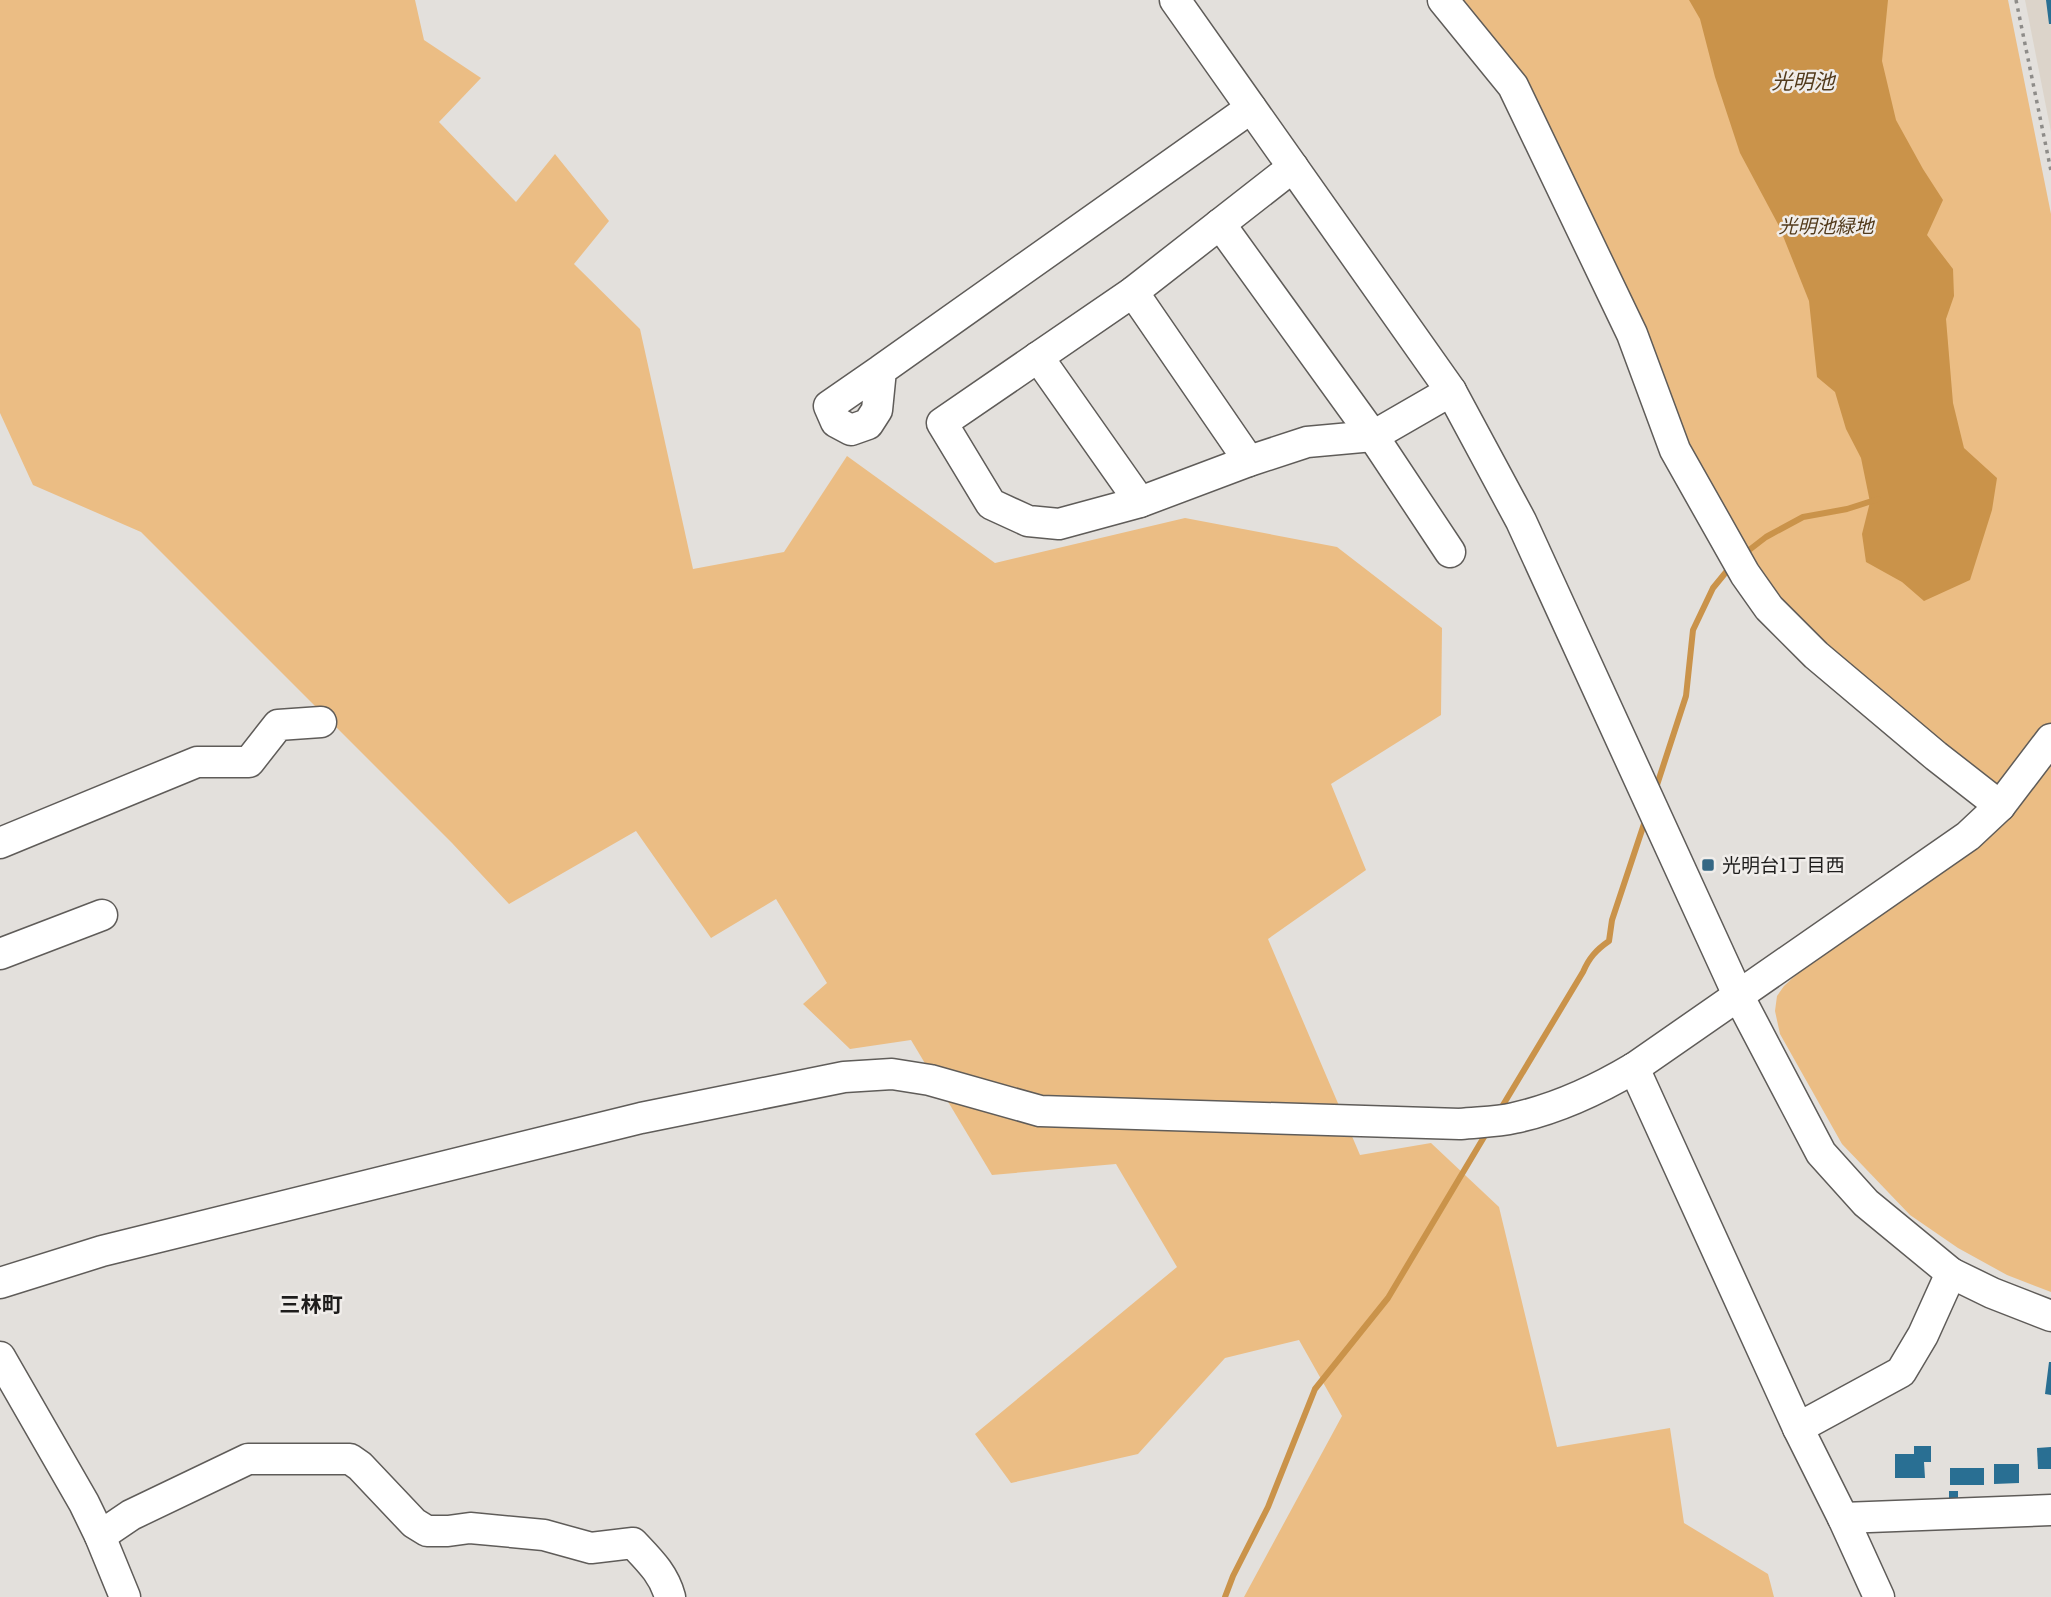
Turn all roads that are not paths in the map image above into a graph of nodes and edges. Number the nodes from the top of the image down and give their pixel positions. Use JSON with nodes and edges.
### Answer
{"nodes":[{"id":1,"x":1443,"y":0,"type":"edge"},
{"id":2,"x":1177,"y":1,"type":"edge"},
{"id":3,"x":1251,"y":108,"type":"junction"},
{"id":4,"x":1293,"y":167,"type":"junction"},
{"id":5,"x":1220,"y":224,"type":"junction"},
{"id":6,"x":1133,"y":292,"type":"junction"},
{"id":7,"x":1038,"y":357,"type":"junction"},
{"id":8,"x":881,"y":370,"type":"dead end"},
{"id":9,"x":1451,"y":391,"type":"junction"},
{"id":10,"x":1373,"y":436,"type":"junction"},
{"id":11,"x":1250,"y":461,"type":"junction"},
{"id":12,"x":1139,"y":502,"type":"junction"},
{"id":13,"x":1450,"y":552,"type":"dead end"},
{"id":14,"x":321,"y":722,"type":"dead end"},
{"id":15,"x":2051,"y":739,"type":"edge"},
{"id":16,"x":2000,"y":806,"type":"junction"},
{"id":17,"x":0,"y":843,"type":"edge"},
{"id":18,"x":102,"y":915,"type":"dead end"},
{"id":19,"x":0,"y":954,"type":"edge"},
{"id":20,"x":1738,"y":995,"type":"junction"},
{"id":21,"x":1633,"y":1068,"type":"junction"},
{"id":22,"x":1951,"y":1273,"type":"junction"},
{"id":23,"x":0,"y":1283,"type":"edge"},
{"id":24,"x":2051,"y":1316,"type":"edge"},
{"id":25,"x":0,"y":1357,"type":"edge"},
{"id":26,"x":1798,"y":1428,"type":"junction"},
{"id":27,"x":2051,"y":1510,"type":"edge"},
{"id":28,"x":1843,"y":1517,"type":"junction"},
{"id":29,"x":100,"y":1536,"type":"junction"},
{"id":30,"x":125,"y":1597,"type":"edge"},
{"id":31,"x":670,"y":1597,"type":"edge"},
{"id":32,"x":1879,"y":1597,"type":"edge"}],
"edges":[{"from":1,"to":16,"type":"street"},
{"from":2,"to":3,"type":"street"},
{"from":3,"to":4,"type":"street"},
{"from":3,"to":8,"type":"street"},
{"from":4,"to":5,"type":"street"},
{"from":4,"to":9,"type":"street"},
{"from":5,"to":6,"type":"street"},
{"from":5,"to":10,"type":"street"},
{"from":6,"to":7,"type":"street"},
{"from":6,"to":11,"type":"street"},
{"from":7,"to":12,"type":"street"},
{"from":7,"to":12,"type":"street"},
{"from":9,"to":10,"type":"street"},
{"from":9,"to":20,"type":"street"},
{"from":10,"to":11,"type":"street"},
{"from":10,"to":13,"type":"street"},
{"from":11,"to":12,"type":"street"},
{"from":14,"to":17,"type":"street"},
{"from":15,"to":16,"type":"street"},
{"from":16,"to":20,"type":"street"},
{"from":18,"to":19,"type":"street"},
{"from":20,"to":21,"type":"street"},
{"from":20,"to":22,"type":"street"},
{"from":21,"to":23,"type":"street"},
{"from":21,"to":26,"type":"street"},
{"from":22,"to":24,"type":"street"},
{"from":22,"to":26,"type":"street"},
{"from":25,"to":29,"type":"street"},
{"from":26,"to":28,"type":"street"},
{"from":27,"to":28,"type":"street"},
{"from":28,"to":32,"type":"street"},
{"from":29,"to":30,"type":"street"},
{"from":29,"to":31,"type":"street"}]}
